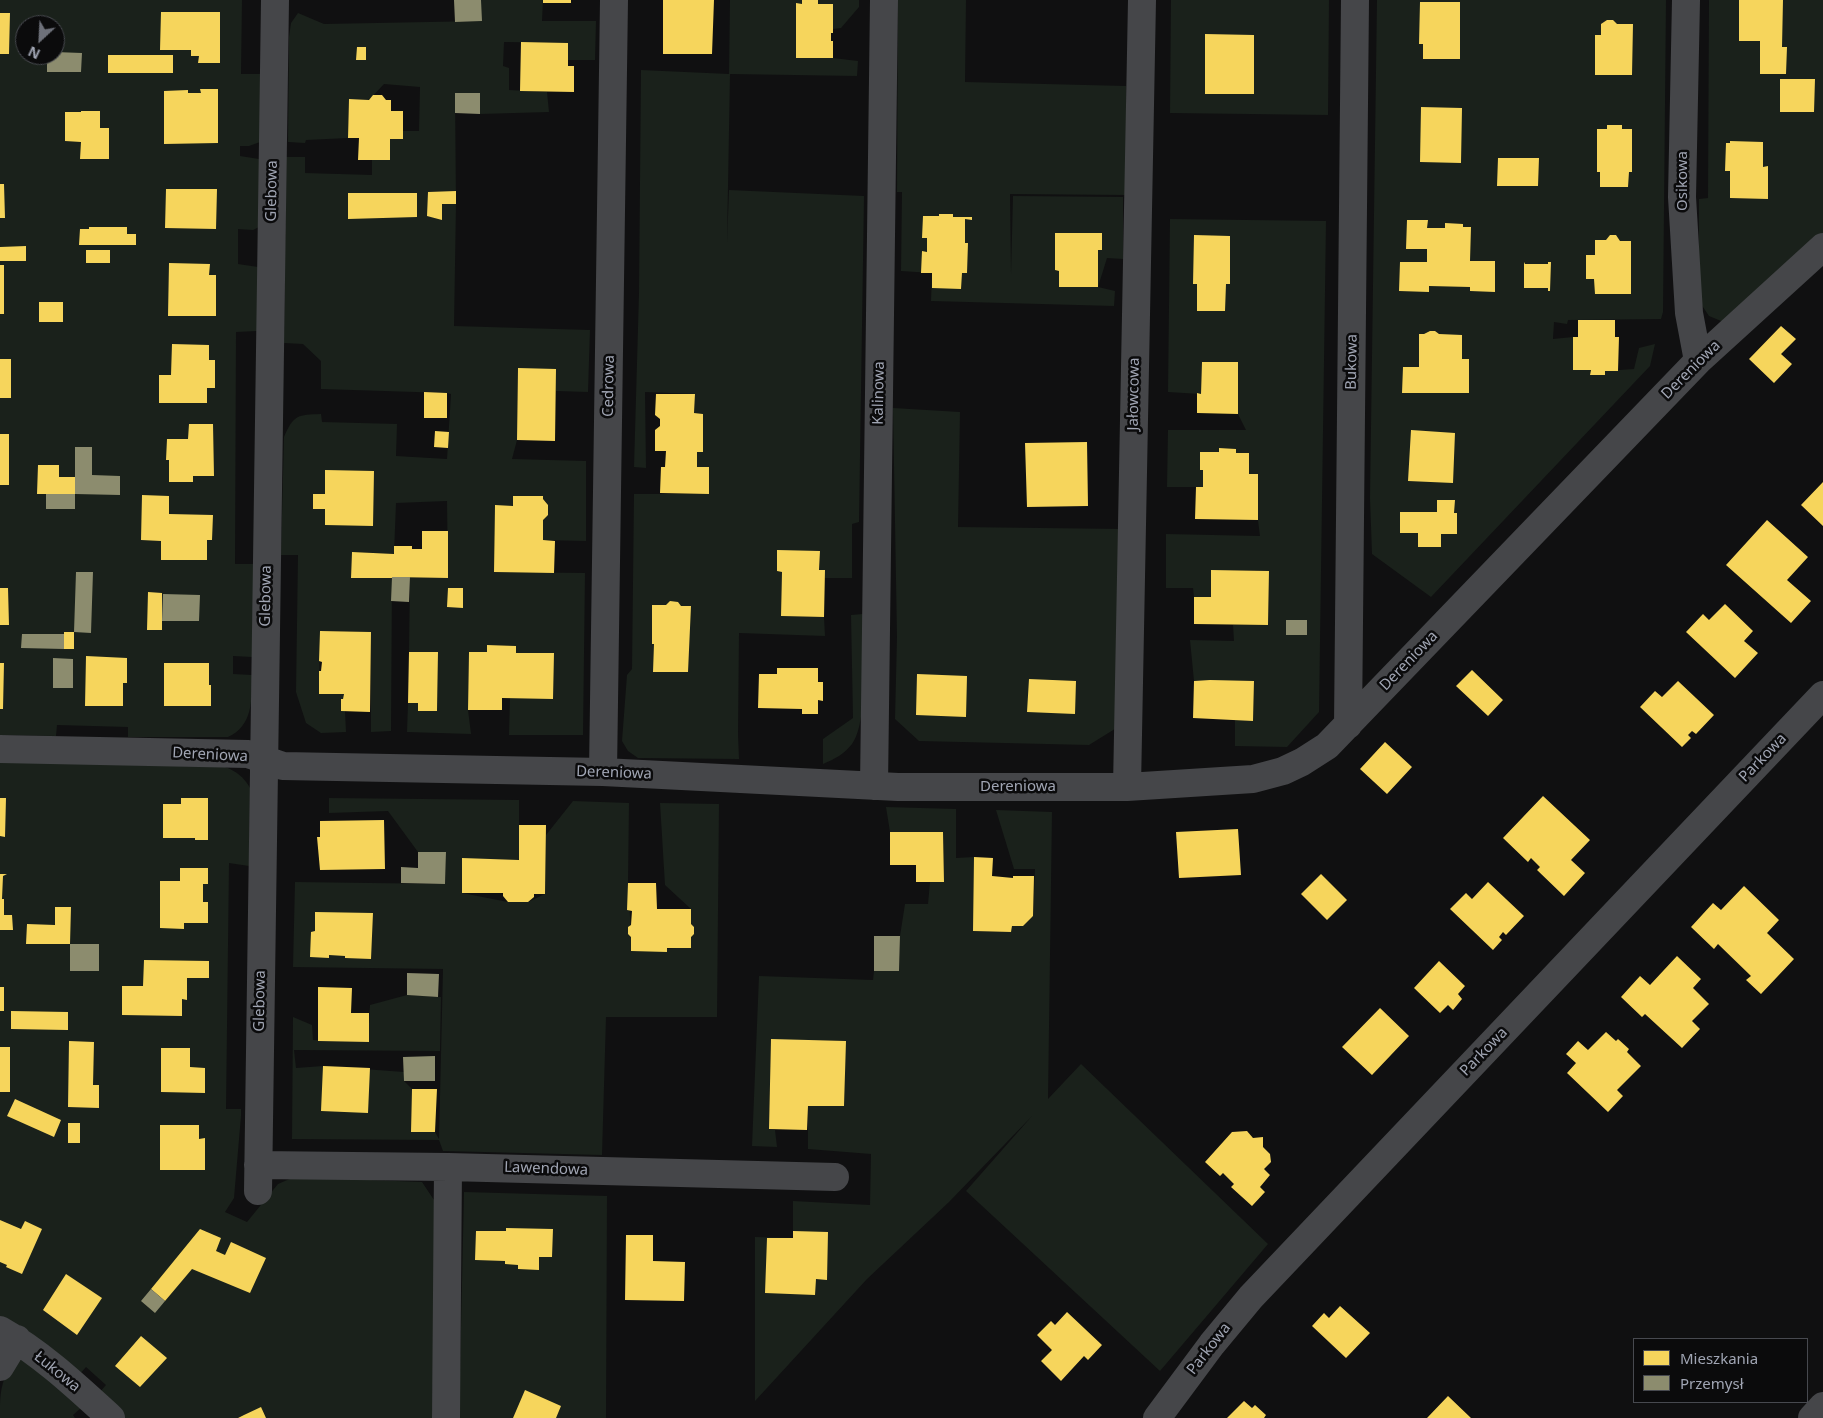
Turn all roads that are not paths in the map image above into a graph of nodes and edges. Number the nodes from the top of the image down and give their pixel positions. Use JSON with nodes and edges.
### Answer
{"nodes":[{"id":1,"x":274,"y":0,"type":"edge"},
{"id":2,"x":614,"y":0,"type":"edge"},
{"id":3,"x":884,"y":0,"type":"edge"},
{"id":4,"x":1142,"y":0,"type":"edge"},
{"id":5,"x":1355,"y":0,"type":"edge"},
{"id":6,"x":1686,"y":0,"type":"edge"},
{"id":7,"x":1823,"y":247,"type":"edge"},
{"id":8,"x":1698,"y":361,"type":"junction"},
{"id":9,"x":1823,"y":695,"type":"edge"},
{"id":10,"x":1348,"y":725,"type":"junction"},
{"id":11,"x":0,"y":749,"type":"edge"},
{"id":12,"x":263,"y":760,"type":"junction"},
{"id":13,"x":603,"y":772,"type":"junction"},
{"id":14,"x":874,"y":786,"type":"junction"},
{"id":15,"x":1127,"y":788,"type":"junction"},
{"id":16,"x":258,"y":1165,"type":"junction"},
{"id":17,"x":448,"y":1167,"type":"junction"},
{"id":18,"x":835,"y":1177,"type":"dead end"},
{"id":19,"x":258,"y":1191,"type":"dead end"},
{"id":20,"x":8,"y":1334,"type":"edge"},
{"id":21,"x":0,"y":1367,"type":"edge"},
{"id":22,"x":1823,"y":1406,"type":"edge"},
{"id":23,"x":111,"y":1418,"type":"edge"},
{"id":24,"x":446,"y":1418,"type":"edge"},
{"id":25,"x":1157,"y":1418,"type":"edge"},
{"id":26,"x":1812,"y":1418,"type":"edge"}],
"edges":[{"from":1,"to":12,"type":"street","name":"Glebowa"},
{"from":2,"to":13,"type":"street","name":"Cedrowa"},
{"from":3,"to":14,"type":"street","name":"Kalinowa"},
{"from":4,"to":15,"type":"street","name":"Jałowcowa"},
{"from":5,"to":10,"type":"street","name":"Bukowa"},
{"from":6,"to":8,"type":"street","name":"Osikowa"},
{"from":7,"to":8,"type":"street","name":"Dereniowa"},
{"from":8,"to":10,"type":"street","name":"Dereniowa"},
{"from":9,"to":25,"type":"street","name":"Parkowa"},
{"from":10,"to":15,"type":"street","name":"Dereniowa"},
{"from":11,"to":12,"type":"street","name":"Dereniowa"},
{"from":12,"to":13,"type":"street","name":"Dereniowa"},
{"from":12,"to":16,"type":"street","name":"Glebowa"},
{"from":13,"to":14,"type":"street","name":"Dereniowa"},
{"from":14,"to":15,"type":"street","name":"Dereniowa"},
{"from":16,"to":17,"type":"street","name":"Lawendowa"},
{"from":16,"to":19,"type":"street","name":"Glebowa"},
{"from":17,"to":18,"type":"street","name":"Lawendowa"},
{"from":17,"to":24,"type":"street"},
{"from":20,"to":21,"type":"street"},
{"from":20,"to":23,"type":"street","name":"Łukowa"},
{"from":22,"to":26,"type":"street"}]}
